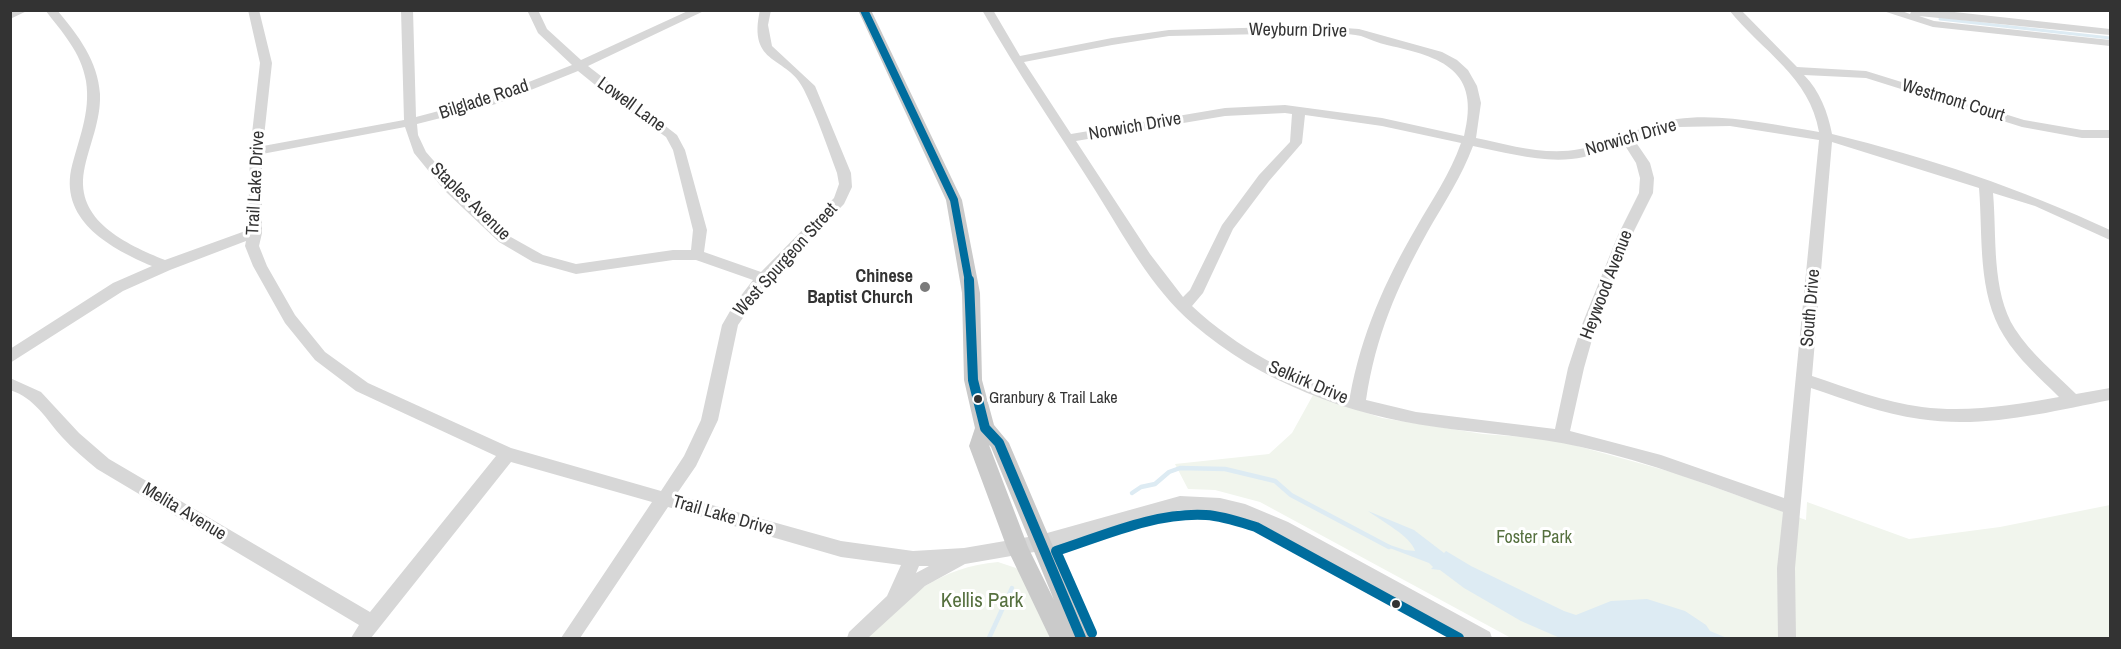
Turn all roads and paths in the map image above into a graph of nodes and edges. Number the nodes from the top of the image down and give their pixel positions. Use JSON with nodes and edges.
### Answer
{"nodes":[{"id":1,"x":24,"y":10,"type":"edge"},
{"id":2,"x":50,"y":10,"type":"edge"},
{"id":3,"x":253,"y":10,"type":"edge"},
{"id":4,"x":407,"y":10,"type":"edge"},
{"id":5,"x":532,"y":10,"type":"edge"},
{"id":6,"x":667,"y":10,"type":"edge"},
{"id":7,"x":701,"y":10,"type":"edge"},
{"id":8,"x":766,"y":10,"type":"edge"},
{"id":9,"x":864,"y":10,"type":"edge"},
{"id":10,"x":987,"y":10,"type":"edge"},
{"id":11,"x":1734,"y":10,"type":"edge"},
{"id":12,"x":1886,"y":10,"type":"edge"},
{"id":13,"x":10,"y":16,"type":"edge"},
{"id":14,"x":1930,"y":18,"type":"junction"},
{"id":15,"x":680,"y":20,"type":"junction"},
{"id":16,"x":2110,"y":32,"type":"edge"},
{"id":17,"x":2110,"y":43,"type":"edge"},
{"id":18,"x":1017,"y":60,"type":"junction"},
{"id":19,"x":580,"y":66,"type":"junction"},
{"id":20,"x":1795,"y":71,"type":"junction"},
{"id":21,"x":1299,"y":110,"type":"junction"},
{"id":22,"x":409,"y":121,"type":"junction"},
{"id":23,"x":2110,"y":134,"type":"edge"},
{"id":24,"x":1826,"y":137,"type":"junction"},
{"id":25,"x":1068,"y":138,"type":"junction"},
{"id":26,"x":1628,"y":140,"type":"junction"},
{"id":27,"x":1468,"y":141,"type":"junction"},
{"id":28,"x":256,"y":151,"type":"junction"},
{"id":29,"x":1986,"y":186,"type":"junction"},
{"id":30,"x":255,"y":233,"type":"junction"},
{"id":31,"x":2110,"y":235,"type":"edge"},
{"id":32,"x":697,"y":255,"type":"junction"},
{"id":33,"x":165,"y":266,"type":"junction"},
{"id":34,"x":765,"y":279,"type":"junction"},
{"id":35,"x":1183,"y":306,"type":"junction"},
{"id":36,"x":10,"y":357,"type":"edge"},
{"id":37,"x":1804,"y":380,"type":"junction"},
{"id":38,"x":10,"y":384,"type":"edge"},
{"id":39,"x":2110,"y":394,"type":"edge"},
{"id":40,"x":2072,"y":400,"type":"junction"},
{"id":41,"x":1357,"y":404,"type":"junction"},
{"id":42,"x":985,"y":428,"type":"junction"},
{"id":43,"x":1561,"y":436,"type":"junction"},
{"id":44,"x":507,"y":454,"type":"junction"},
{"id":45,"x":664,"y":499,"type":"junction"},
{"id":46,"x":1792,"y":508,"type":"junction"},
{"id":47,"x":1040,"y":543,"type":"junction"},
{"id":48,"x":1018,"y":548,"type":"junction"},
{"id":49,"x":964,"y":556,"type":"junction"},
{"id":50,"x":913,"y":559,"type":"junction"},
{"id":51,"x":894,"y":602,"type":"junction"},
{"id":52,"x":372,"y":623,"type":"junction"},
{"id":53,"x":360,"y":639,"type":"edge"},
{"id":54,"x":570,"y":639,"type":"edge"},
{"id":55,"x":856,"y":639,"type":"edge"},
{"id":56,"x":1061,"y":639,"type":"edge"},
{"id":57,"x":1081,"y":639,"type":"edge"},
{"id":58,"x":1483,"y":639,"type":"edge"},
{"id":59,"x":1787,"y":639,"type":"edge"}],
"edges":[{"from":1,"to":13,"type":"street"},
{"from":2,"to":33,"type":"street"},
{"from":3,"to":28,"type":"street","name":"Trail Lake Drive"},
{"from":4,"to":22,"type":"street","name":"Staples Avenue"},
{"from":5,"to":19,"type":"street","name":"Lowell Lane"},
{"from":6,"to":15,"type":"street"},
{"from":7,"to":15,"type":"street","name":"Bilglade Road"},
{"from":8,"to":34,"type":"street","name":"West Spurgeon Street"},
{"from":9,"to":42,"type":"main road"},
{"from":10,"to":18,"type":"street","name":"Selkirk Drive"},
{"from":11,"to":20,"type":"street","name":"South Drive"},
{"from":12,"to":14,"type":"street"},
{"from":14,"to":16,"type":"street"},
{"from":14,"to":17,"type":"street"},
{"from":15,"to":19,"type":"street","name":"Bilglade Road"},
{"from":18,"to":25,"type":"street","name":"Selkirk Drive"},
{"from":18,"to":27,"type":"street","name":"Weyburn Drive"},
{"from":19,"to":22,"type":"street","name":"Bilglade Road"},
{"from":19,"to":32,"type":"street","name":"Lowell Lane"},
{"from":20,"to":23,"type":"street","name":"Westmont Court"},
{"from":20,"to":24,"type":"street","name":"South Drive"},
{"from":21,"to":25,"type":"street","name":"Norwich Drive"},
{"from":21,"to":27,"type":"street","name":"Norwich Drive"},
{"from":21,"to":35,"type":"street"},
{"from":22,"to":28,"type":"street","name":"Bilglade Road"},
{"from":22,"to":32,"type":"street","name":"Staples Avenue"},
{"from":24,"to":26,"type":"street","name":"Norwich Drive"},
{"from":24,"to":29,"type":"street","name":"Norwich Drive"},
{"from":24,"to":37,"type":"street","name":"South Drive"},
{"from":25,"to":35,"type":"street","name":"Selkirk Drive"},
{"from":26,"to":27,"type":"street","name":"Norwich Drive"},
{"from":26,"to":43,"type":"street","name":"Heywood Avenue"},
{"from":27,"to":41,"type":"street","name":"Weyburn Drive"},
{"from":28,"to":30,"type":"street","name":"Trail Lake Drive"},
{"from":29,"to":31,"type":"street","name":"Norwich Drive"},
{"from":29,"to":40,"type":"street"},
{"from":30,"to":33,"type":"street"},
{"from":30,"to":44,"type":"street","name":"Trail Lake Drive"},
{"from":32,"to":34,"type":"street","name":"Staples Avenue"},
{"from":33,"to":36,"type":"street"},
{"from":34,"to":45,"type":"street","name":"West Spurgeon Street"},
{"from":35,"to":41,"type":"street","name":"Selkirk Drive"},
{"from":37,"to":40,"type":"street"},
{"from":37,"to":46,"type":"street","name":"South Drive"},
{"from":38,"to":52,"type":"street","name":"Melita Avenue"},
{"from":39,"to":40,"type":"street"},
{"from":41,"to":43,"type":"street","name":"Selkirk Drive"},
{"from":42,"to":47,"type":"main road"},
{"from":42,"to":48,"type":"main road"},
{"from":43,"to":46,"type":"street","name":"Selkirk Drive"},
{"from":44,"to":45,"type":"street","name":"Trail Lake Drive"},
{"from":44,"to":52,"type":"street"},
{"from":45,"to":50,"type":"street","name":"Trail Lake Drive"},
{"from":45,"to":54,"type":"street","name":"West Spurgeon Street"},
{"from":46,"to":59,"type":"street","name":"South Drive"},
{"from":47,"to":48,"type":"street","name":"Trail Lake Drive"},
{"from":47,"to":57,"type":"main road"},
{"from":47,"to":58,"type":"street","name":"Trail Lake Drive"},
{"from":48,"to":49,"type":"street","name":"Trail Lake Drive"},
{"from":48,"to":56,"type":"main road"},
{"from":49,"to":50,"type":"street","name":"Trail Lake Drive"},
{"from":49,"to":51,"type":"street"},
{"from":50,"to":51,"type":"street"},
{"from":51,"to":55,"type":"street"},
{"from":52,"to":53,"type":"street"}]}
